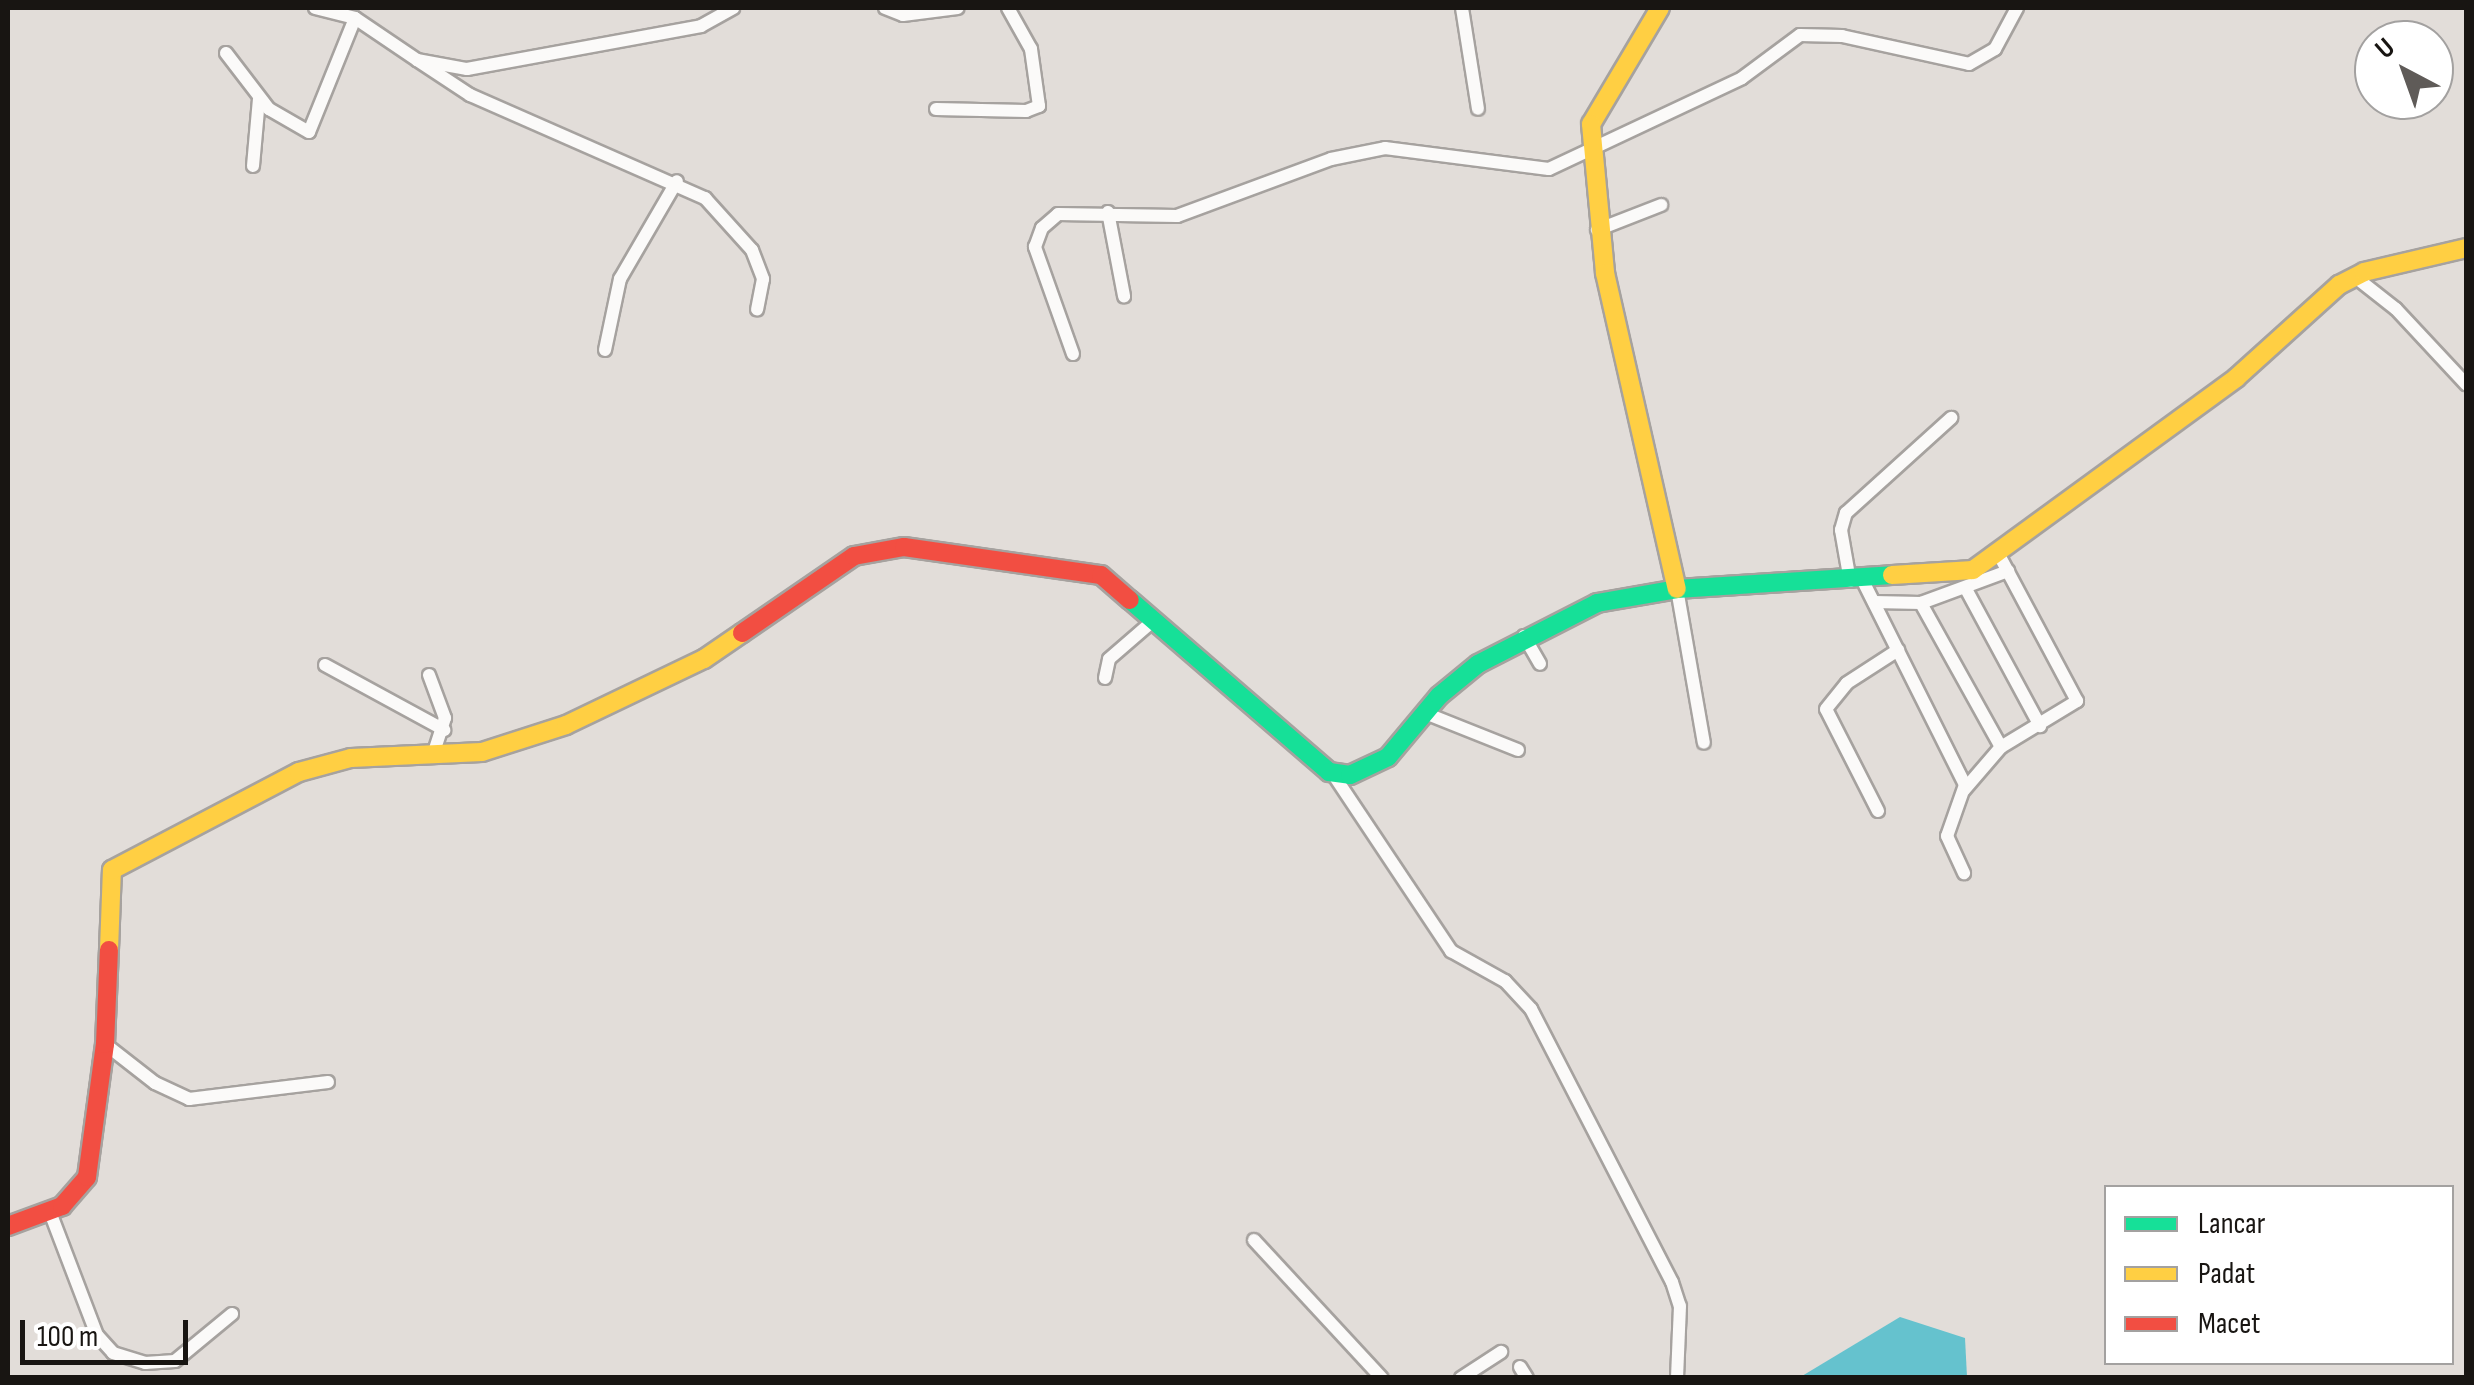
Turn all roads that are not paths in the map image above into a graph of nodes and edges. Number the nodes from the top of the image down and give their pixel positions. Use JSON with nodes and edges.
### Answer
{"nodes":[{"id":1,"x":315,"y":8,"type":"edge"},
{"id":2,"x":733,"y":8,"type":"edge"},
{"id":3,"x":885,"y":8,"type":"edge"},
{"id":4,"x":958,"y":8,"type":"edge"},
{"id":5,"x":1008,"y":8,"type":"edge"},
{"id":6,"x":1462,"y":8,"type":"edge"},
{"id":7,"x":1660,"y":8,"type":"edge"},
{"id":8,"x":2018,"y":8,"type":"edge"},
{"id":9,"x":355,"y":18,"type":"junction"},
{"id":10,"x":226,"y":53,"type":"dead end"},
{"id":11,"x":417,"y":60,"type":"junction"},
{"id":12,"x":259,"y":98,"type":"junction"},
{"id":13,"x":1478,"y":108,"type":"dead end"},
{"id":14,"x":936,"y":109,"type":"dead end"},
{"id":15,"x":1592,"y":154,"type":"junction"},
{"id":16,"x":252,"y":166,"type":"dead end"},
{"id":17,"x":677,"y":181,"type":"junction"},
{"id":18,"x":1661,"y":206,"type":"dead end"},
{"id":19,"x":1108,"y":212,"type":"junction"},
{"id":20,"x":1598,"y":230,"type":"junction"},
{"id":21,"x":2466,"y":248,"type":"edge"},
{"id":22,"x":2354,"y":276,"type":"junction"},
{"id":23,"x":1124,"y":296,"type":"dead end"},
{"id":24,"x":757,"y":309,"type":"dead end"},
{"id":25,"x":606,"y":350,"type":"dead end"},
{"id":26,"x":1072,"y":354,"type":"dead end"},
{"id":27,"x":2466,"y":384,"type":"edge"},
{"id":28,"x":1951,"y":418,"type":"dead end"},
{"id":29,"x":2004,"y":563,"type":"junction"},
{"id":30,"x":1857,"y":581,"type":"junction"},
{"id":31,"x":1677,"y":589,"type":"junction"},
{"id":32,"x":1966,"y":589,"type":"junction"},
{"id":33,"x":1874,"y":602,"type":"junction"},
{"id":34,"x":1921,"y":604,"type":"junction"},
{"id":35,"x":1154,"y":620,"type":"junction"},
{"id":36,"x":1524,"y":636,"type":"junction"},
{"id":37,"x":1898,"y":650,"type":"junction"},
{"id":38,"x":1540,"y":664,"type":"dead end"},
{"id":39,"x":325,"y":666,"type":"dead end"},
{"id":40,"x":429,"y":675,"type":"dead end"},
{"id":41,"x":1105,"y":678,"type":"dead end"},
{"id":42,"x":1425,"y":713,"type":"junction"},
{"id":43,"x":2040,"y":726,"type":"junction"},
{"id":44,"x":444,"y":730,"type":"junction"},
{"id":45,"x":1704,"y":743,"type":"dead end"},
{"id":46,"x":2001,"y":748,"type":"junction"},
{"id":47,"x":1518,"y":750,"type":"dead end"},
{"id":48,"x":433,"y":756,"type":"junction"},
{"id":49,"x":1332,"y":774,"type":"junction"},
{"id":50,"x":1964,"y":790,"type":"junction"},
{"id":51,"x":1878,"y":811,"type":"dead end"},
{"id":52,"x":1964,"y":873,"type":"dead end"},
{"id":53,"x":105,"y":1044,"type":"junction"},
{"id":54,"x":328,"y":1082,"type":"dead end"},
{"id":55,"x":50,"y":1212,"type":"junction"},
{"id":56,"x":8,"y":1226,"type":"edge"},
{"id":57,"x":1254,"y":1240,"type":"dead end"},
{"id":58,"x":232,"y":1314,"type":"dead end"},
{"id":59,"x":1501,"y":1352,"type":"dead end"},
{"id":60,"x":1382,"y":1378,"type":"edge"},
{"id":61,"x":1461,"y":1378,"type":"edge"},
{"id":62,"x":1676,"y":1378,"type":"edge"}],
"edges":[{"from":1,"to":9,"type":"street"},
{"from":2,"to":11,"type":"street"},
{"from":3,"to":4,"type":"street"},
{"from":5,"to":14,"type":"street"},
{"from":6,"to":13,"type":"street"},
{"from":7,"to":15,"type":"street"},
{"from":8,"to":15,"type":"street"},
{"from":9,"to":11,"type":"street"},
{"from":9,"to":12,"type":"street"},
{"from":10,"to":12,"type":"street"},
{"from":11,"to":17,"type":"street"},
{"from":12,"to":16,"type":"street"},
{"from":15,"to":19,"type":"street"},
{"from":15,"to":20,"type":"street"},
{"from":17,"to":24,"type":"street"},
{"from":17,"to":25,"type":"street"},
{"from":18,"to":20,"type":"street"},
{"from":19,"to":23,"type":"street"},
{"from":19,"to":26,"type":"street"},
{"from":20,"to":31,"type":"street"},
{"from":21,"to":22,"type":"street"},
{"from":22,"to":27,"type":"street"},
{"from":22,"to":29,"type":"street"},
{"from":28,"to":30,"type":"street"},
{"from":29,"to":30,"type":"street"},
{"from":29,"to":32,"type":"street"},
{"from":29,"to":43,"type":"street"},
{"from":30,"to":31,"type":"street"},
{"from":30,"to":33,"type":"street"},
{"from":31,"to":36,"type":"street"},
{"from":31,"to":45,"type":"street"},
{"from":32,"to":34,"type":"street"},
{"from":32,"to":43,"type":"street"},
{"from":33,"to":34,"type":"street"},
{"from":33,"to":37,"type":"street"},
{"from":34,"to":46,"type":"street"},
{"from":35,"to":41,"type":"street"},
{"from":35,"to":48,"type":"street"},
{"from":35,"to":49,"type":"street"},
{"from":36,"to":38,"type":"street"},
{"from":36,"to":42,"type":"street"},
{"from":37,"to":50,"type":"street"},
{"from":37,"to":51,"type":"street"},
{"from":39,"to":44,"type":"street"},
{"from":40,"to":44,"type":"street"},
{"from":42,"to":47,"type":"street"},
{"from":42,"to":49,"type":"street"},
{"from":43,"to":46,"type":"street"},
{"from":44,"to":48,"type":"street"},
{"from":46,"to":50,"type":"street"},
{"from":48,"to":53,"type":"street"},
{"from":49,"to":62,"type":"street"},
{"from":50,"to":52,"type":"street"},
{"from":53,"to":54,"type":"street"},
{"from":53,"to":55,"type":"street"},
{"from":55,"to":56,"type":"street"},
{"from":55,"to":58,"type":"street"},
{"from":57,"to":60,"type":"street"},
{"from":59,"to":61,"type":"street"}]}
